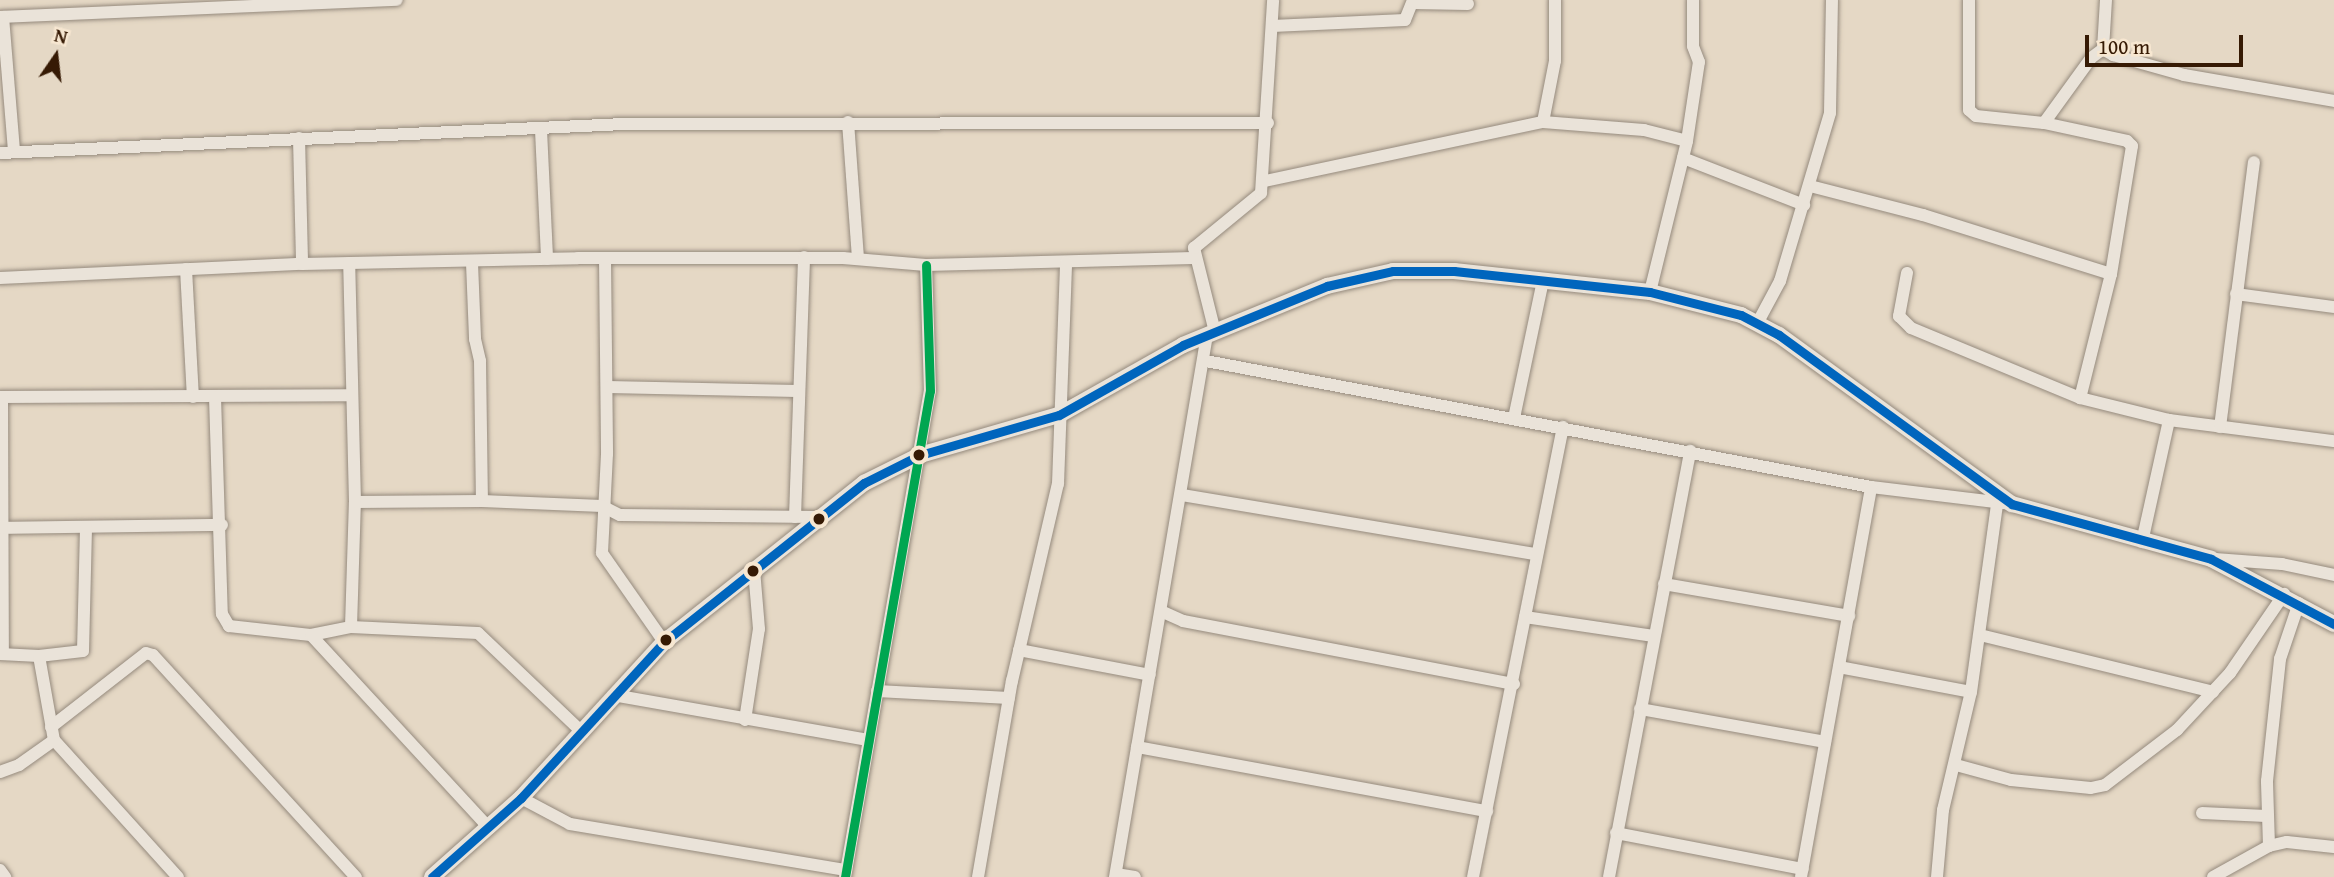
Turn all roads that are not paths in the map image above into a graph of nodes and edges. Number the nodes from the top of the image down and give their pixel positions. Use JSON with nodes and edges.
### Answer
{"nodes":[{"id":1,"x":397,"y":0,"type":"edge"},
{"id":2,"x":1272,"y":0,"type":"edge"},
{"id":3,"x":1555,"y":0,"type":"edge"},
{"id":4,"x":1693,"y":0,"type":"edge"},
{"id":5,"x":1832,"y":0,"type":"edge"},
{"id":6,"x":1969,"y":0,"type":"edge"},
{"id":7,"x":2106,"y":0,"type":"edge"},
{"id":8,"x":1413,"y":2,"type":"edge"},
{"id":9,"x":1468,"y":4,"type":"dead end"},
{"id":10,"x":205,"y":5,"type":"edge"},
{"id":11,"x":1,"y":17,"type":"edge"},
{"id":12,"x":1272,"y":26,"type":"junction"},
{"id":13,"x":2103,"y":49,"type":"junction"},
{"id":14,"x":2334,"y":101,"type":"edge"},
{"id":15,"x":848,"y":122,"type":"junction"},
{"id":16,"x":1268,"y":122,"type":"junction"},
{"id":17,"x":1543,"y":122,"type":"junction"},
{"id":18,"x":2043,"y":123,"type":"junction"},
{"id":19,"x":541,"y":130,"type":"junction"},
{"id":20,"x":299,"y":138,"type":"junction"},
{"id":21,"x":1687,"y":141,"type":"junction"},
{"id":22,"x":14,"y":152,"type":"junction"},
{"id":23,"x":0,"y":153,"type":"edge"},
{"id":24,"x":1683,"y":158,"type":"junction"},
{"id":25,"x":2254,"y":162,"type":"dead end"},
{"id":26,"x":1265,"y":181,"type":"junction"},
{"id":27,"x":1811,"y":186,"type":"junction"},
{"id":28,"x":1804,"y":205,"type":"junction"},
{"id":29,"x":804,"y":257,"type":"junction"},
{"id":30,"x":606,"y":258,"type":"junction"},
{"id":31,"x":1193,"y":258,"type":"junction"},
{"id":32,"x":547,"y":259,"type":"junction"},
{"id":33,"x":858,"y":259,"type":"junction"},
{"id":34,"x":1066,"y":262,"type":"junction"},
{"id":35,"x":349,"y":263,"type":"junction"},
{"id":36,"x":472,"y":263,"type":"junction"},
{"id":37,"x":302,"y":264,"type":"junction"},
{"id":38,"x":926,"y":265,"type":"junction"},
{"id":39,"x":186,"y":269,"type":"junction"},
{"id":40,"x":1907,"y":274,"type":"dead end"},
{"id":41,"x":2111,"y":274,"type":"junction"},
{"id":42,"x":0,"y":278,"type":"edge"},
{"id":43,"x":1543,"y":280,"type":"junction"},
{"id":44,"x":1650,"y":292,"type":"junction"},
{"id":45,"x":2236,"y":294,"type":"junction"},
{"id":46,"x":2334,"y":307,"type":"edge"},
{"id":47,"x":1758,"y":321,"type":"junction"},
{"id":48,"x":1211,"y":334,"type":"junction"},
{"id":49,"x":1206,"y":361,"type":"junction"},
{"id":50,"x":608,"y":387,"type":"junction"},
{"id":51,"x":796,"y":391,"type":"junction"},
{"id":52,"x":351,"y":396,"type":"junction"},
{"id":53,"x":1,"y":397,"type":"edge"},
{"id":54,"x":192,"y":397,"type":"junction"},
{"id":55,"x":215,"y":397,"type":"junction"},
{"id":56,"x":2080,"y":398,"type":"junction"},
{"id":57,"x":1059,"y":415,"type":"junction"},
{"id":58,"x":1514,"y":418,"type":"junction"},
{"id":59,"x":2169,"y":420,"type":"junction"},
{"id":60,"x":1563,"y":427,"type":"junction"},
{"id":61,"x":2220,"y":427,"type":"junction"},
{"id":62,"x":2334,"y":441,"type":"edge"},
{"id":63,"x":1690,"y":451,"type":"junction"},
{"id":64,"x":920,"y":455,"type":"junction"},
{"id":65,"x":1871,"y":487,"type":"junction"},
{"id":66,"x":1182,"y":495,"type":"junction"},
{"id":67,"x":482,"y":501,"type":"junction"},
{"id":68,"x":355,"y":502,"type":"junction"},
{"id":69,"x":2005,"y":504,"type":"junction"},
{"id":70,"x":603,"y":506,"type":"junction"},
{"id":71,"x":795,"y":517,"type":"junction"},
{"id":72,"x":817,"y":517,"type":"junction"},
{"id":73,"x":222,"y":525,"type":"junction"},
{"id":74,"x":86,"y":527,"type":"junction"},
{"id":75,"x":1,"y":528,"type":"edge"},
{"id":76,"x":2142,"y":542,"type":"junction"},
{"id":77,"x":1536,"y":554,"type":"junction"},
{"id":78,"x":2211,"y":559,"type":"junction"},
{"id":79,"x":754,"y":569,"type":"junction"},
{"id":80,"x":2334,"y":575,"type":"edge"},
{"id":81,"x":1664,"y":584,"type":"junction"},
{"id":82,"x":2284,"y":594,"type":"junction"},
{"id":83,"x":2299,"y":603,"type":"junction"},
{"id":84,"x":1163,"y":612,"type":"junction"},
{"id":85,"x":1849,"y":616,"type":"junction"},
{"id":86,"x":1525,"y":617,"type":"junction"},
{"id":87,"x":1183,"y":621,"type":"junction"},
{"id":88,"x":2334,"y":624,"type":"edge"},
{"id":89,"x":351,"y":627,"type":"junction"},
{"id":90,"x":1159,"y":629,"type":"junction"},
{"id":91,"x":310,"y":635,"type":"junction"},
{"id":92,"x":1979,"y":635,"type":"junction"},
{"id":93,"x":1654,"y":636,"type":"junction"},
{"id":94,"x":664,"y":642,"type":"junction"},
{"id":95,"x":1019,"y":650,"type":"junction"},
{"id":96,"x":1,"y":654,"type":"edge"},
{"id":97,"x":39,"y":656,"type":"junction"},
{"id":98,"x":1839,"y":667,"type":"junction"},
{"id":99,"x":1150,"y":675,"type":"junction"},
{"id":100,"x":1514,"y":684,"type":"junction"},
{"id":101,"x":877,"y":691,"type":"junction"},
{"id":102,"x":1971,"y":692,"type":"junction"},
{"id":103,"x":2213,"y":692,"type":"junction"},
{"id":104,"x":613,"y":695,"type":"junction"},
{"id":105,"x":1009,"y":698,"type":"junction"},
{"id":106,"x":1640,"y":709,"type":"junction"},
{"id":107,"x":745,"y":720,"type":"junction"},
{"id":108,"x":51,"y":727,"type":"junction"},
{"id":109,"x":583,"y":733,"type":"junction"},
{"id":110,"x":54,"y":740,"type":"junction"},
{"id":111,"x":869,"y":740,"type":"junction"},
{"id":112,"x":1825,"y":742,"type":"junction"},
{"id":113,"x":1137,"y":747,"type":"junction"},
{"id":114,"x":1955,"y":765,"type":"junction"},
{"id":115,"x":0,"y":772,"type":"edge"},
{"id":116,"x":521,"y":798,"type":"junction"},
{"id":117,"x":1487,"y":811,"type":"junction"},
{"id":118,"x":2202,"y":813,"type":"dead end"},
{"id":119,"x":2266,"y":816,"type":"junction"},
{"id":120,"x":489,"y":828,"type":"junction"},
{"id":121,"x":1616,"y":833,"type":"junction"},
{"id":122,"x":2269,"y":846,"type":"junction"},
{"id":123,"x":2334,"y":847,"type":"edge"},
{"id":124,"x":0,"y":870,"type":"edge"},
{"id":125,"x":845,"y":873,"type":"edge"},
{"id":126,"x":1802,"y":873,"type":"edge"},
{"id":127,"x":1116,"y":875,"type":"edge"},
{"id":128,"x":5,"y":877,"type":"edge"},
{"id":129,"x":178,"y":877,"type":"edge"},
{"id":130,"x":356,"y":877,"type":"edge"},
{"id":131,"x":432,"y":877,"type":"edge"},
{"id":132,"x":978,"y":877,"type":"edge"},
{"id":133,"x":1135,"y":877,"type":"edge"},
{"id":134,"x":1473,"y":877,"type":"edge"},
{"id":135,"x":1609,"y":877,"type":"edge"},
{"id":136,"x":1937,"y":877,"type":"edge"},
{"id":137,"x":2213,"y":877,"type":"edge"}],
"edges":[{"from":1,"to":10,"type":"street"},
{"from":2,"to":12,"type":"street"},
{"from":3,"to":17,"type":"street"},
{"from":4,"to":21,"type":"street"},
{"from":5,"to":27,"type":"street"},
{"from":6,"to":18,"type":"street"},
{"from":7,"to":13,"type":"street"},
{"from":8,"to":9,"type":"street"},
{"from":8,"to":12,"type":"street"},
{"from":10,"to":11,"type":"street"},
{"from":11,"to":22,"type":"street"},
{"from":12,"to":16,"type":"street"},
{"from":13,"to":14,"type":"street"},
{"from":13,"to":18,"type":"street"},
{"from":15,"to":16,"type":"street"},
{"from":15,"to":19,"type":"street"},
{"from":15,"to":33,"type":"street"},
{"from":16,"to":26,"type":"street"},
{"from":17,"to":21,"type":"street"},
{"from":17,"to":26,"type":"street"},
{"from":18,"to":41,"type":"street"},
{"from":19,"to":20,"type":"street"},
{"from":19,"to":32,"type":"street"},
{"from":20,"to":22,"type":"street"},
{"from":20,"to":37,"type":"street"},
{"from":21,"to":24,"type":"street"},
{"from":22,"to":23,"type":"street"},
{"from":24,"to":28,"type":"street"},
{"from":24,"to":44,"type":"street"},
{"from":25,"to":45,"type":"street"},
{"from":26,"to":31,"type":"street"},
{"from":27,"to":28,"type":"street"},
{"from":27,"to":41,"type":"street"},
{"from":28,"to":47,"type":"street"},
{"from":29,"to":30,"type":"street"},
{"from":29,"to":33,"type":"street"},
{"from":29,"to":51,"type":"street"},
{"from":30,"to":32,"type":"street"},
{"from":30,"to":50,"type":"street"},
{"from":31,"to":34,"type":"street"},
{"from":31,"to":48,"type":"street"},
{"from":32,"to":36,"type":"street"},
{"from":33,"to":38,"type":"street"},
{"from":34,"to":38,"type":"street"},
{"from":34,"to":57,"type":"street"},
{"from":35,"to":36,"type":"street"},
{"from":35,"to":37,"type":"street"},
{"from":35,"to":52,"type":"street"},
{"from":36,"to":67,"type":"street"},
{"from":37,"to":39,"type":"street"},
{"from":38,"to":64,"type":"street"},
{"from":39,"to":42,"type":"street"},
{"from":39,"to":54,"type":"street"},
{"from":40,"to":56,"type":"street"},
{"from":41,"to":56,"type":"street"},
{"from":43,"to":44,"type":"street"},
{"from":43,"to":48,"type":"street"},
{"from":43,"to":58,"type":"street"},
{"from":44,"to":47,"type":"street"},
{"from":45,"to":46,"type":"street"},
{"from":45,"to":61,"type":"street"},
{"from":47,"to":69,"type":"street"},
{"from":48,"to":49,"type":"street"},
{"from":48,"to":57,"type":"street"},
{"from":49,"to":58,"type":"street"},
{"from":49,"to":66,"type":"street"},
{"from":50,"to":51,"type":"street"},
{"from":50,"to":70,"type":"street"},
{"from":51,"to":71,"type":"street"},
{"from":52,"to":55,"type":"street"},
{"from":52,"to":68,"type":"street"},
{"from":53,"to":54,"type":"street"},
{"from":53,"to":75,"type":"street"},
{"from":54,"to":55,"type":"street"},
{"from":55,"to":73,"type":"street"},
{"from":56,"to":59,"type":"street"},
{"from":57,"to":64,"type":"street"},
{"from":57,"to":95,"type":"street"},
{"from":58,"to":60,"type":"street"},
{"from":59,"to":61,"type":"street"},
{"from":59,"to":76,"type":"street"},
{"from":60,"to":63,"type":"street"},
{"from":60,"to":77,"type":"street"},
{"from":61,"to":62,"type":"street"},
{"from":63,"to":65,"type":"street"},
{"from":63,"to":81,"type":"street"},
{"from":64,"to":72,"type":"street"},
{"from":64,"to":101,"type":"street"},
{"from":65,"to":69,"type":"street"},
{"from":65,"to":85,"type":"street"},
{"from":66,"to":77,"type":"street"},
{"from":66,"to":84,"type":"street"},
{"from":67,"to":68,"type":"street"},
{"from":67,"to":70,"type":"street"},
{"from":68,"to":89,"type":"street"},
{"from":69,"to":76,"type":"street"},
{"from":69,"to":92,"type":"street"},
{"from":70,"to":71,"type":"street"},
{"from":70,"to":94,"type":"street"},
{"from":71,"to":72,"type":"street"},
{"from":72,"to":79,"type":"street"},
{"from":73,"to":74,"type":"street"},
{"from":73,"to":91,"type":"street"},
{"from":74,"to":75,"type":"street"},
{"from":74,"to":97,"type":"street"},
{"from":75,"to":96,"type":"street"},
{"from":76,"to":78,"type":"street"},
{"from":77,"to":86,"type":"street"},
{"from":78,"to":80,"type":"street"},
{"from":78,"to":82,"type":"street"},
{"from":79,"to":94,"type":"street"},
{"from":79,"to":107,"type":"street"},
{"from":81,"to":85,"type":"street"},
{"from":81,"to":93,"type":"street"},
{"from":82,"to":83,"type":"street"},
{"from":82,"to":103,"type":"street"},
{"from":83,"to":88,"type":"street"},
{"from":83,"to":119,"type":"street"},
{"from":84,"to":87,"type":"street"},
{"from":84,"to":90,"type":"street"},
{"from":85,"to":98,"type":"street"},
{"from":86,"to":93,"type":"street"},
{"from":86,"to":100,"type":"street"},
{"from":87,"to":90,"type":"street"},
{"from":87,"to":100,"type":"street"},
{"from":89,"to":91,"type":"street"},
{"from":89,"to":109,"type":"street"},
{"from":90,"to":99,"type":"street"},
{"from":91,"to":120,"type":"street"},
{"from":92,"to":102,"type":"street"},
{"from":92,"to":103,"type":"street"},
{"from":93,"to":106,"type":"street"},
{"from":94,"to":104,"type":"street"},
{"from":95,"to":99,"type":"street"},
{"from":95,"to":105,"type":"street"},
{"from":96,"to":97,"type":"street"},
{"from":97,"to":108,"type":"street"},
{"from":98,"to":102,"type":"street"},
{"from":98,"to":112,"type":"street"},
{"from":99,"to":113,"type":"street"},
{"from":100,"to":117,"type":"street"},
{"from":101,"to":105,"type":"street"},
{"from":101,"to":111,"type":"street"},
{"from":102,"to":114,"type":"street"},
{"from":103,"to":114,"type":"street"},
{"from":104,"to":107,"type":"street"},
{"from":104,"to":109,"type":"street"},
{"from":105,"to":132,"type":"street"},
{"from":106,"to":112,"type":"street"},
{"from":106,"to":121,"type":"street"},
{"from":107,"to":111,"type":"street"},
{"from":108,"to":110,"type":"street"},
{"from":108,"to":130,"type":"street"},
{"from":109,"to":116,"type":"street"},
{"from":110,"to":115,"type":"street"},
{"from":110,"to":129,"type":"street"},
{"from":111,"to":125,"type":"street"},
{"from":112,"to":126,"type":"street"},
{"from":113,"to":117,"type":"street"},
{"from":113,"to":127,"type":"street"},
{"from":114,"to":136,"type":"street"},
{"from":116,"to":120,"type":"street"},
{"from":116,"to":125,"type":"street"},
{"from":117,"to":134,"type":"street"},
{"from":118,"to":119,"type":"street"},
{"from":119,"to":122,"type":"street"},
{"from":120,"to":131,"type":"street"},
{"from":121,"to":126,"type":"street"},
{"from":121,"to":135,"type":"street"},
{"from":122,"to":123,"type":"street"},
{"from":122,"to":137,"type":"street"},
{"from":124,"to":128,"type":"street"},
{"from":127,"to":133,"type":"street"}]}
